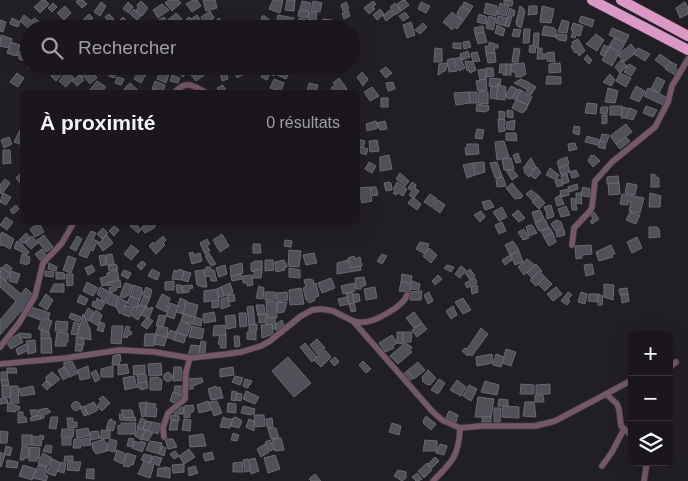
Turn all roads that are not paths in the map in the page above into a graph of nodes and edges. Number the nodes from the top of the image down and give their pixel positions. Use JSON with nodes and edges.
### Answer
{"nodes":[{"id":1,"x":592,"y":0,"type":"edge"},
{"id":2,"x":621,"y":0,"type":"edge"},
{"id":3,"x":688,"y":36,"type":"edge"},
{"id":4,"x":688,"y":50,"type":"edge"},
{"id":5,"x":688,"y":59,"type":"edge"},
{"id":6,"x":177,"y":90,"type":"edge"},
{"id":7,"x":200,"y":90,"type":"edge"},
{"id":8,"x":72,"y":225,"type":"edge"},
{"id":9,"x":572,"y":245,"type":"dead end"},
{"id":10,"x":407,"y":295,"type":"dead end"},
{"id":11,"x":353,"y":321,"type":"junction"},
{"id":12,"x":0,"y":347,"type":"edge"},
{"id":13,"x":190,"y":358,"type":"junction"},
{"id":14,"x":676,"y":362,"type":"dead end"},
{"id":15,"x":0,"y":364,"type":"edge"},
{"id":16,"x":673,"y":365,"type":"edge"},
{"id":17,"x":628,"y":382,"type":"edge"},
{"id":18,"x":606,"y":394,"type":"junction"},
{"id":19,"x":460,"y":428,"type":"junction"},
{"id":20,"x":624,"y":428,"type":"junction"},
{"id":21,"x":628,"y":432,"type":"edge"},
{"id":22,"x":164,"y":437,"type":"dead end"},
{"id":23,"x":602,"y":466,"type":"dead end"},
{"id":24,"x":646,"y":466,"type":"edge"},
{"id":25,"x":433,"y":481,"type":"edge"},
{"id":26,"x":644,"y":481,"type":"edge"}],
"edges":[{"from":1,"to":4,"type":"highway"},
{"from":2,"to":3,"type":"highway"},
{"from":5,"to":9,"type":"street"},
{"from":6,"to":7,"type":"street"},
{"from":8,"to":12,"type":"street"},
{"from":10,"to":11,"type":"street"},
{"from":11,"to":13,"type":"street"},
{"from":11,"to":19,"type":"street"},
{"from":13,"to":15,"type":"street"},
{"from":13,"to":22,"type":"street"},
{"from":14,"to":16,"type":"street"},
{"from":17,"to":18,"type":"street"},
{"from":18,"to":19,"type":"street"},
{"from":18,"to":20,"type":"street"},
{"from":19,"to":25,"type":"street"},
{"from":20,"to":21,"type":"street"},
{"from":20,"to":23,"type":"street"},
{"from":24,"to":26,"type":"street"}]}
